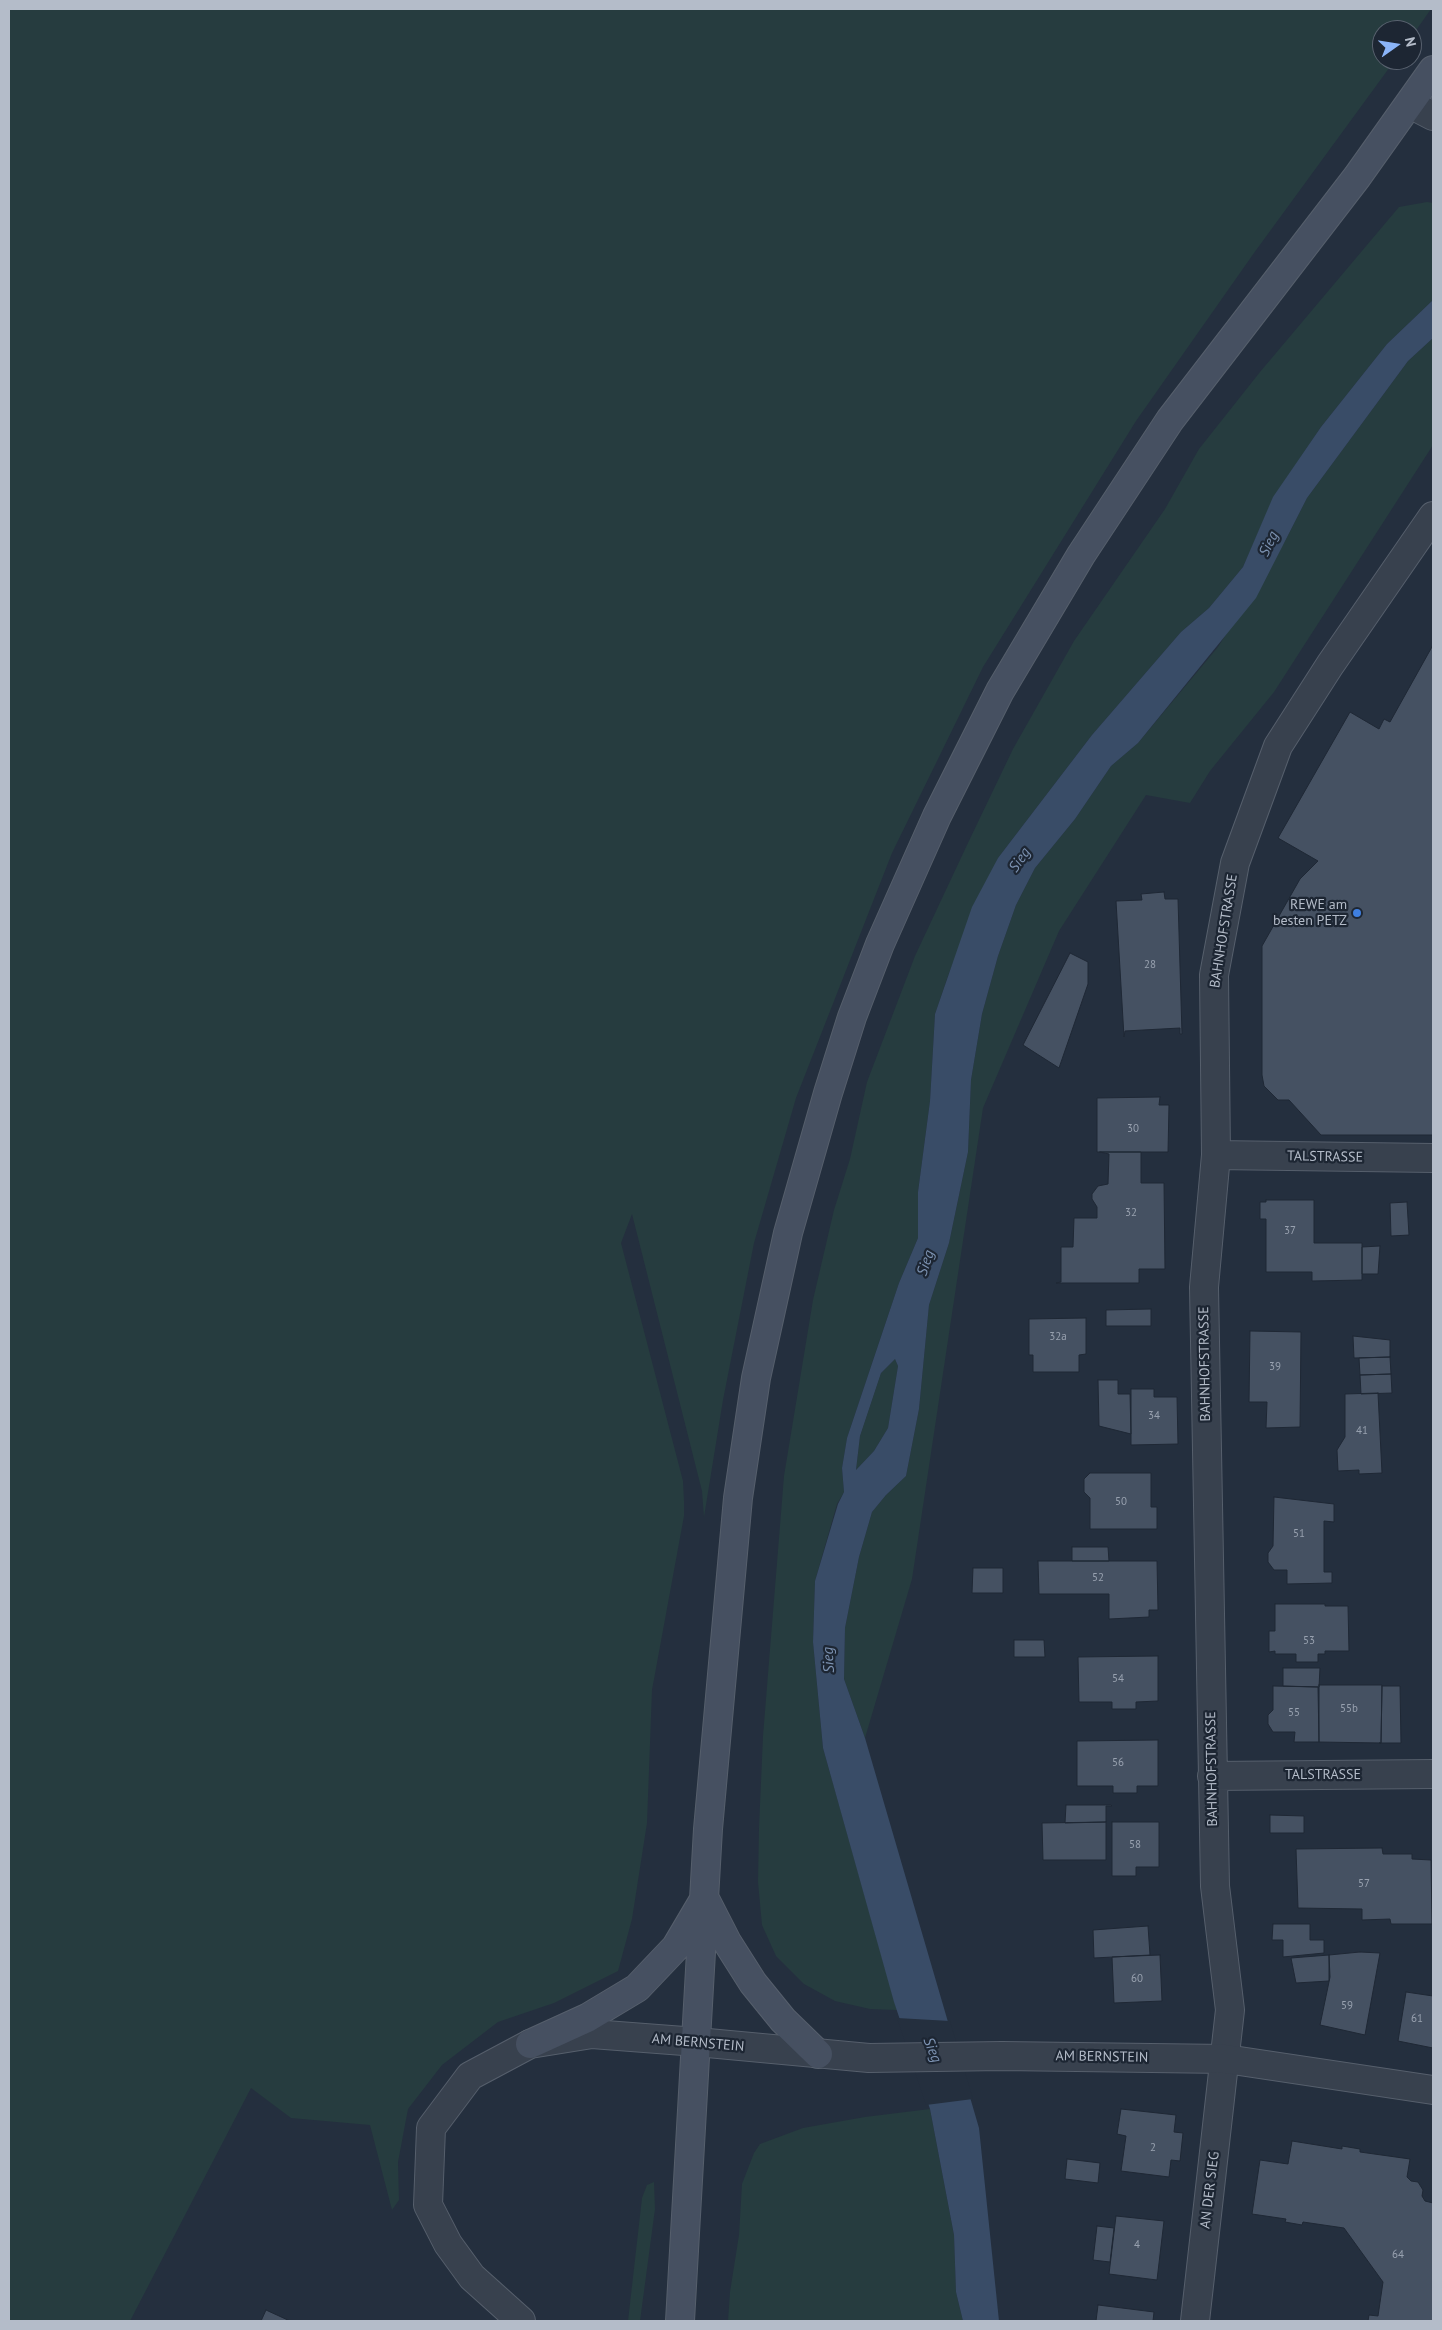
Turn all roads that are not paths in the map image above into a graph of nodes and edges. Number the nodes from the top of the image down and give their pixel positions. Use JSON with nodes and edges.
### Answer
{"nodes":[{"id":1,"x":1433,"y":70,"type":"edge"},
{"id":2,"x":1422,"y":110,"type":"edge"},
{"id":3,"x":1433,"y":516,"type":"edge"},
{"id":4,"x":1216,"y":1155,"type":"junction"},
{"id":5,"x":1433,"y":1158,"type":"edge"},
{"id":6,"x":1433,"y":1774,"type":"edge"},
{"id":7,"x":1212,"y":1776,"type":"junction"},
{"id":8,"x":705,"y":1898,"type":"junction"},
{"id":9,"x":697,"y":2042,"type":"junction"},
{"id":10,"x":530,"y":2044,"type":"junction"},
{"id":11,"x":818,"y":2054,"type":"junction"},
{"id":12,"x":1226,"y":2059,"type":"junction"},
{"id":13,"x":1433,"y":2090,"type":"edge"},
{"id":14,"x":521,"y":2321,"type":"edge"},
{"id":15,"x":680,"y":2321,"type":"edge"},
{"id":16,"x":1195,"y":2321,"type":"edge"}],
"edges":[{"from":1,"to":2,"type":"main road"},
{"from":2,"to":8,"type":"main road"},
{"from":3,"to":4,"type":"street","name":"BAHNHOFSTRASSE"},
{"from":4,"to":5,"type":"street","name":"TALSTRASSE"},
{"from":4,"to":7,"type":"street","name":"BAHNHOFSTRASSE"},
{"from":6,"to":7,"type":"street","name":"TALSTRASSE"},
{"from":7,"to":12,"type":"street","name":"BAHNHOFSTRASSE"},
{"from":8,"to":9,"type":"main road"},
{"from":8,"to":10,"type":"main road"},
{"from":8,"to":11,"type":"main road"},
{"from":9,"to":10,"type":"street","name":"AM BERNSTEIN"},
{"from":9,"to":11,"type":"street","name":"AM BERNSTEIN"},
{"from":9,"to":15,"type":"main road"},
{"from":10,"to":14,"type":"street","name":"AM BERNSTEIN"},
{"from":11,"to":12,"type":"street","name":"AM BERNSTEIN"},
{"from":12,"to":13,"type":"street"},
{"from":12,"to":16,"type":"street","name":"AN DER SIEG"}]}
